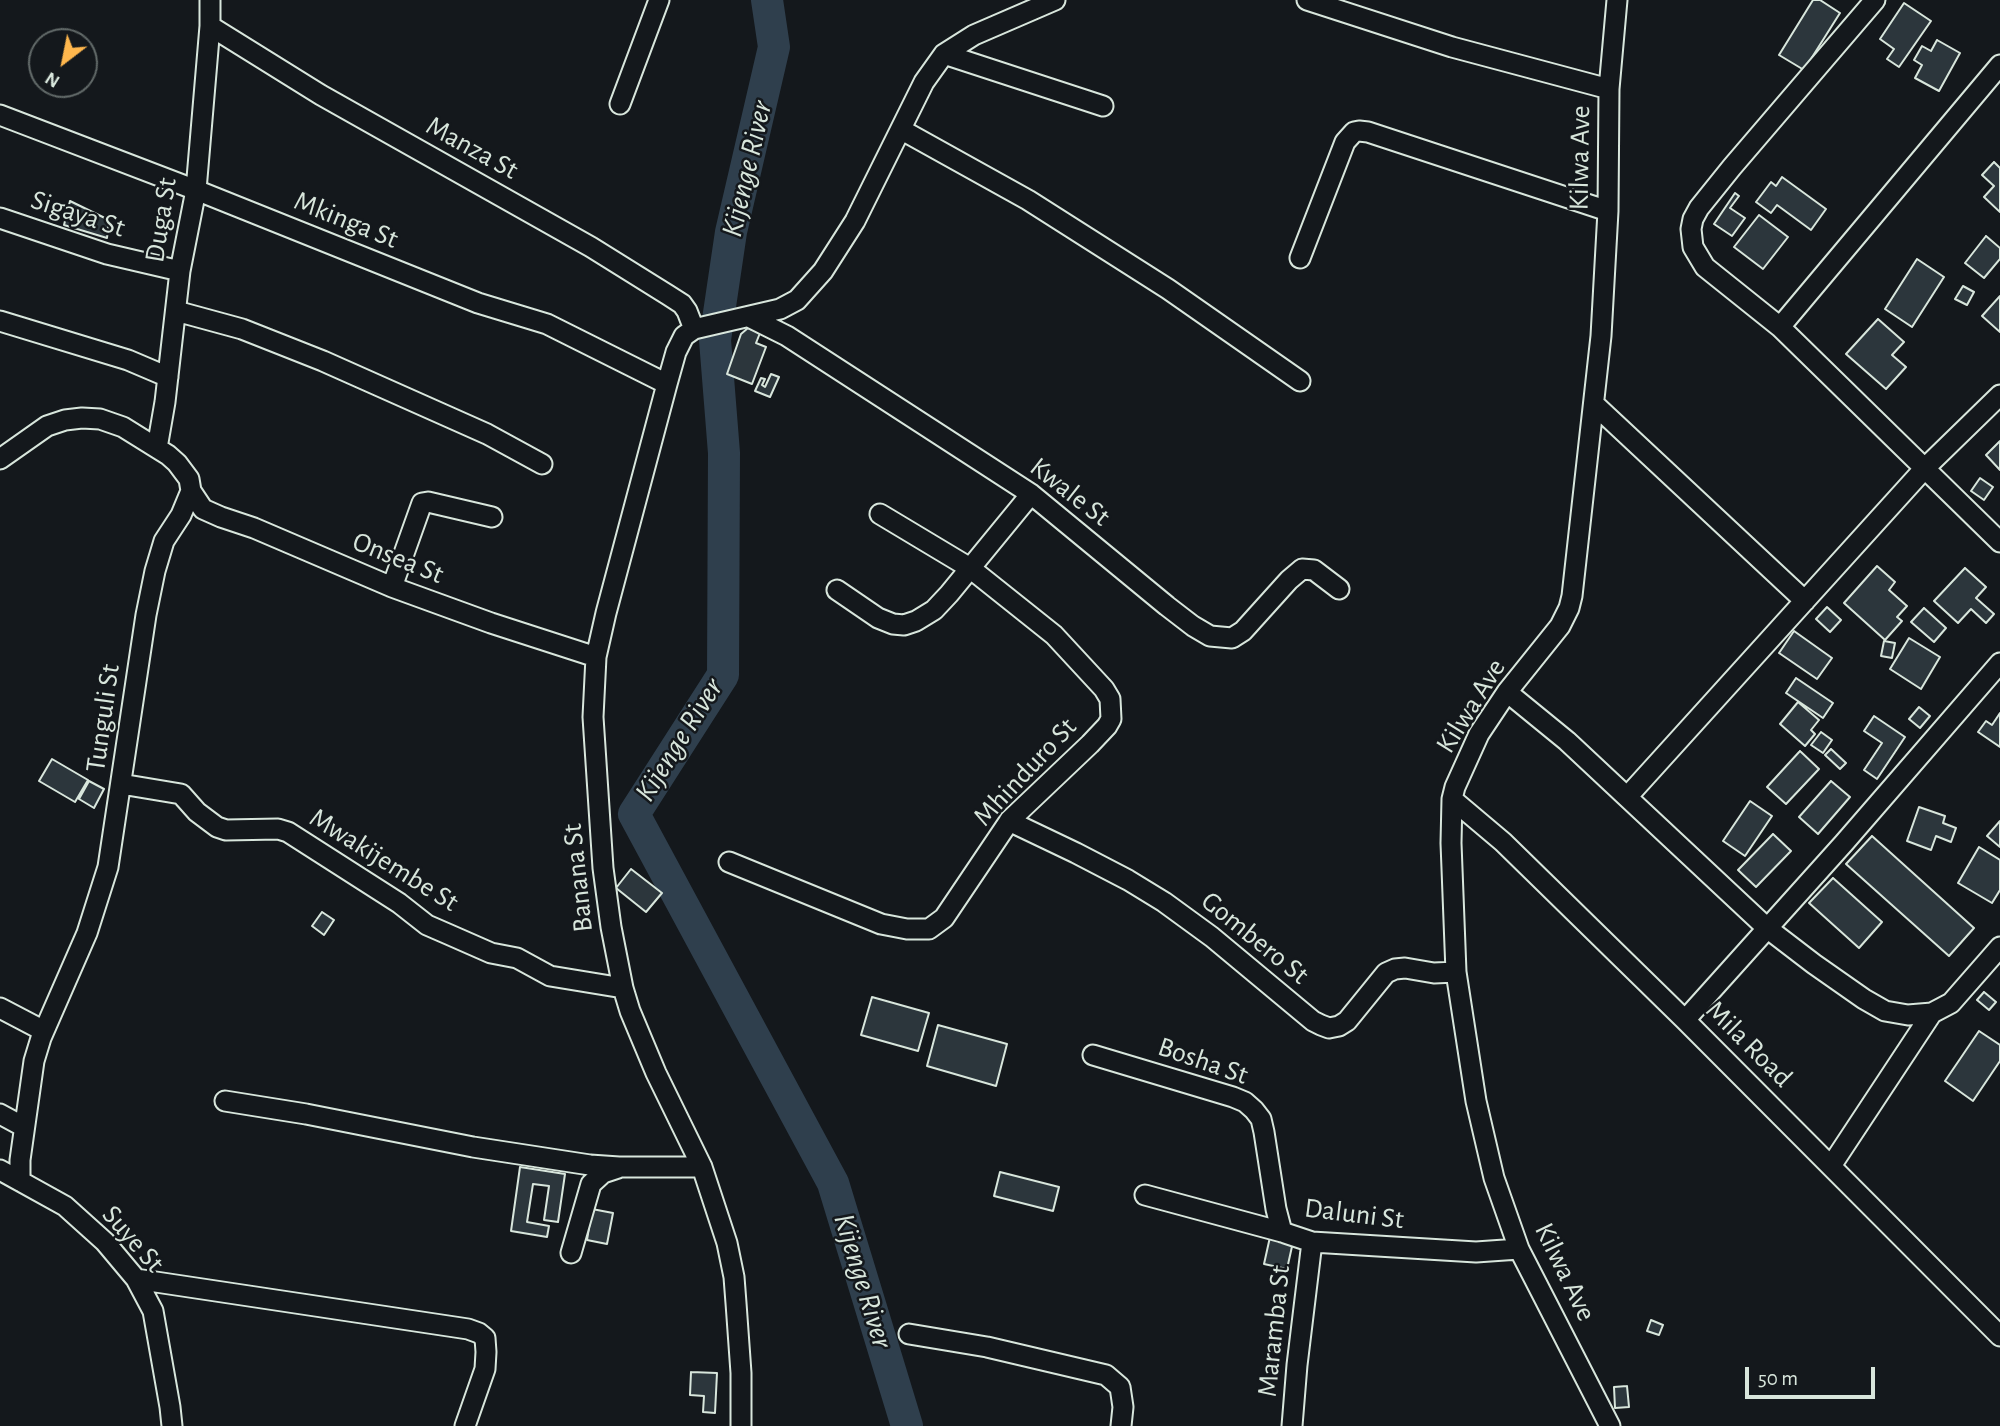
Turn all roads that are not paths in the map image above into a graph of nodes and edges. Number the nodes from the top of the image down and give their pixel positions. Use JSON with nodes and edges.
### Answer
{"nodes":[{"id":1,"x":210,"y":0,"type":"edge"},
{"id":2,"x":659,"y":0,"type":"edge"},
{"id":3,"x":1055,"y":0,"type":"edge"},
{"id":4,"x":1307,"y":0,"type":"edge"},
{"id":5,"x":1616,"y":0,"type":"edge"},
{"id":6,"x":1875,"y":0,"type":"edge"},
{"id":7,"x":210,"y":26,"type":"junction"},
{"id":8,"x":944,"y":54,"type":"junction"},
{"id":9,"x":2000,"y":65,"type":"edge"},
{"id":10,"x":1609,"y":89,"type":"junction"},
{"id":11,"x":620,"y":104,"type":"dead end"},
{"id":12,"x":1103,"y":107,"type":"dead end"},
{"id":13,"x":0,"y":115,"type":"edge"},
{"id":14,"x":902,"y":130,"type":"junction"},
{"id":15,"x":196,"y":190,"type":"junction"},
{"id":16,"x":1608,"y":211,"type":"junction"},
{"id":17,"x":0,"y":218,"type":"edge"},
{"id":18,"x":1300,"y":258,"type":"dead end"},
{"id":19,"x":180,"y":271,"type":"junction"},
{"id":20,"x":176,"y":311,"type":"junction"},
{"id":21,"x":741,"y":318,"type":"junction"},
{"id":22,"x":0,"y":321,"type":"edge"},
{"id":23,"x":1780,"y":327,"type":"junction"},
{"id":24,"x":699,"y":328,"type":"junction"},
{"id":25,"x":168,"y":377,"type":"junction"},
{"id":26,"x":1300,"y":381,"type":"dead end"},
{"id":27,"x":667,"y":384,"type":"junction"},
{"id":28,"x":2000,"y":395,"type":"edge"},
{"id":29,"x":1594,"y":404,"type":"junction"},
{"id":30,"x":157,"y":448,"type":"junction"},
{"id":31,"x":0,"y":459,"type":"edge"},
{"id":32,"x":542,"y":464,"type":"dead end"},
{"id":33,"x":1925,"y":468,"type":"junction"},
{"id":34,"x":191,"y":491,"type":"junction"},
{"id":35,"x":1031,"y":495,"type":"junction"},
{"id":36,"x":880,"y":514,"type":"dead end"},
{"id":37,"x":492,"y":517,"type":"dead end"},
{"id":38,"x":2000,"y":542,"type":"edge"},
{"id":39,"x":970,"y":568,"type":"junction"},
{"id":40,"x":392,"y":587,"type":"junction"},
{"id":41,"x":1339,"y":589,"type":"dead end"},
{"id":42,"x":837,"y":590,"type":"dead end"},
{"id":43,"x":1805,"y":601,"type":"junction"},
{"id":44,"x":596,"y":657,"type":"junction"},
{"id":45,"x":2000,"y":663,"type":"edge"},
{"id":46,"x":1507,"y":692,"type":"junction"},
{"id":47,"x":121,"y":784,"type":"junction"},
{"id":48,"x":1627,"y":797,"type":"junction"},
{"id":49,"x":1452,"y":799,"type":"junction"},
{"id":50,"x":1009,"y":821,"type":"junction"},
{"id":51,"x":729,"y":862,"type":"dead end"},
{"id":52,"x":1767,"y":928,"type":"junction"},
{"id":53,"x":2000,"y":947,"type":"edge"},
{"id":54,"x":1456,"y":972,"type":"junction"},
{"id":55,"x":623,"y":988,"type":"junction"},
{"id":56,"x":0,"y":1008,"type":"edge"},
{"id":57,"x":1932,"y":1013,"type":"junction"},
{"id":58,"x":1685,"y":1020,"type":"junction"},
{"id":59,"x":44,"y":1031,"type":"junction"},
{"id":60,"x":1093,"y":1055,"type":"dead end"},
{"id":61,"x":225,"y":1101,"type":"dead end"},
{"id":62,"x":0,"y":1114,"type":"edge"},
{"id":63,"x":24,"y":1127,"type":"junction"},
{"id":64,"x":1830,"y":1166,"type":"junction"},
{"id":65,"x":619,"y":1167,"type":"junction"},
{"id":66,"x":702,"y":1167,"type":"junction"},
{"id":67,"x":0,"y":1170,"type":"edge"},
{"id":68,"x":20,"y":1181,"type":"junction"},
{"id":69,"x":1145,"y":1195,"type":"dead end"},
{"id":70,"x":1282,"y":1232,"type":"junction"},
{"id":71,"x":1312,"y":1242,"type":"junction"},
{"id":72,"x":1520,"y":1249,"type":"junction"},
{"id":73,"x":571,"y":1253,"type":"dead end"},
{"id":74,"x":136,"y":1279,"type":"junction"},
{"id":75,"x":909,"y":1334,"type":"dead end"},
{"id":76,"x":2000,"y":1336,"type":"edge"},
{"id":77,"x":172,"y":1426,"type":"edge"},
{"id":78,"x":465,"y":1426,"type":"edge"},
{"id":79,"x":741,"y":1426,"type":"edge"},
{"id":80,"x":1121,"y":1426,"type":"edge"},
{"id":81,"x":1293,"y":1426,"type":"edge"},
{"id":82,"x":1610,"y":1426,"type":"edge"}],
"edges":[{"from":1,"to":7,"type":"street","name":"Duga St"},
{"from":2,"to":11,"type":"street"},
{"from":3,"to":8,"type":"street"},
{"from":4,"to":10,"type":"street"},
{"from":5,"to":10,"type":"street","name":"Kilwa Ave"},
{"from":6,"to":23,"type":"street"},
{"from":7,"to":15,"type":"street","name":"Duga St"},
{"from":7,"to":24,"type":"street","name":"Manza St"},
{"from":8,"to":12,"type":"street"},
{"from":8,"to":14,"type":"street"},
{"from":9,"to":23,"type":"street"},
{"from":10,"to":16,"type":"street","name":"Kilwa Ave"},
{"from":13,"to":15,"type":"street","name":"Mkinga St"},
{"from":14,"to":21,"type":"street"},
{"from":14,"to":26,"type":"street"},
{"from":15,"to":19,"type":"street","name":"Duga St"},
{"from":15,"to":27,"type":"street","name":"Mkinga St"},
{"from":16,"to":18,"type":"street"},
{"from":16,"to":29,"type":"street","name":"Kilwa Ave"},
{"from":17,"to":19,"type":"street","name":"Sigaya St"},
{"from":19,"to":20,"type":"street","name":"Duga St"},
{"from":20,"to":25,"type":"street","name":"Duga St"},
{"from":20,"to":32,"type":"street"},
{"from":21,"to":24,"type":"street"},
{"from":21,"to":35,"type":"street","name":"Kwale St"},
{"from":22,"to":25,"type":"street"},
{"from":23,"to":33,"type":"street"},
{"from":24,"to":27,"type":"street","name":"Banana St"},
{"from":25,"to":30,"type":"street","name":"Duga St"},
{"from":27,"to":44,"type":"street","name":"Banana St"},
{"from":28,"to":33,"type":"street"},
{"from":29,"to":43,"type":"street"},
{"from":29,"to":46,"type":"street","name":"Kilwa Ave"},
{"from":30,"to":31,"type":"street"},
{"from":30,"to":34,"type":"street"},
{"from":33,"to":38,"type":"street"},
{"from":33,"to":43,"type":"street"},
{"from":34,"to":40,"type":"street","name":"Onsea St"},
{"from":34,"to":47,"type":"street","name":"Tunguli St"},
{"from":35,"to":39,"type":"street"},
{"from":35,"to":41,"type":"street","name":"Kwale St"},
{"from":36,"to":39,"type":"street","name":"Mhinduro St"},
{"from":37,"to":40,"type":"street"},
{"from":39,"to":42,"type":"street"},
{"from":39,"to":50,"type":"street","name":"Mhinduro St"},
{"from":40,"to":44,"type":"street","name":"Onsea St"},
{"from":43,"to":48,"type":"street"},
{"from":44,"to":55,"type":"street","name":"Banana St"},
{"from":45,"to":52,"type":"street"},
{"from":46,"to":48,"type":"street"},
{"from":46,"to":49,"type":"street","name":"Kilwa Ave"},
{"from":47,"to":55,"type":"street","name":"Mwakijembe St"},
{"from":47,"to":59,"type":"street","name":"Tunguli St"},
{"from":48,"to":52,"type":"street"},
{"from":49,"to":54,"type":"street","name":"Kilwa Ave"},
{"from":49,"to":58,"type":"street","name":"Mila Road"},
{"from":50,"to":51,"type":"street","name":"Mhinduro St"},
{"from":50,"to":54,"type":"street","name":"Gombero St"},
{"from":52,"to":57,"type":"street"},
{"from":52,"to":58,"type":"street"},
{"from":53,"to":57,"type":"street"},
{"from":54,"to":72,"type":"street","name":"Kilwa Ave"},
{"from":55,"to":66,"type":"street","name":"Banana St"},
{"from":56,"to":59,"type":"street"},
{"from":57,"to":64,"type":"street"},
{"from":58,"to":64,"type":"street","name":"Mila Road"},
{"from":59,"to":63,"type":"street","name":"Tunguli St"},
{"from":60,"to":70,"type":"street","name":"Bosha St"},
{"from":61,"to":65,"type":"street"},
{"from":62,"to":63,"type":"street"},
{"from":63,"to":68,"type":"street","name":"Tunguli St"},
{"from":64,"to":76,"type":"street","name":"Mila Road"},
{"from":65,"to":66,"type":"street"},
{"from":65,"to":73,"type":"street"},
{"from":66,"to":79,"type":"street","name":"Banana St"},
{"from":67,"to":68,"type":"street","name":"Suye St"},
{"from":68,"to":74,"type":"street","name":"Suye St"},
{"from":69,"to":70,"type":"street","name":"Daluni St"},
{"from":70,"to":71,"type":"street","name":"Daluni St"},
{"from":71,"to":72,"type":"street","name":"Daluni St"},
{"from":71,"to":81,"type":"street","name":"Maramba St"},
{"from":72,"to":82,"type":"street","name":"Kilwa Ave"},
{"from":74,"to":77,"type":"street","name":"Suye St"},
{"from":74,"to":78,"type":"street"},
{"from":75,"to":80,"type":"street"}]}
